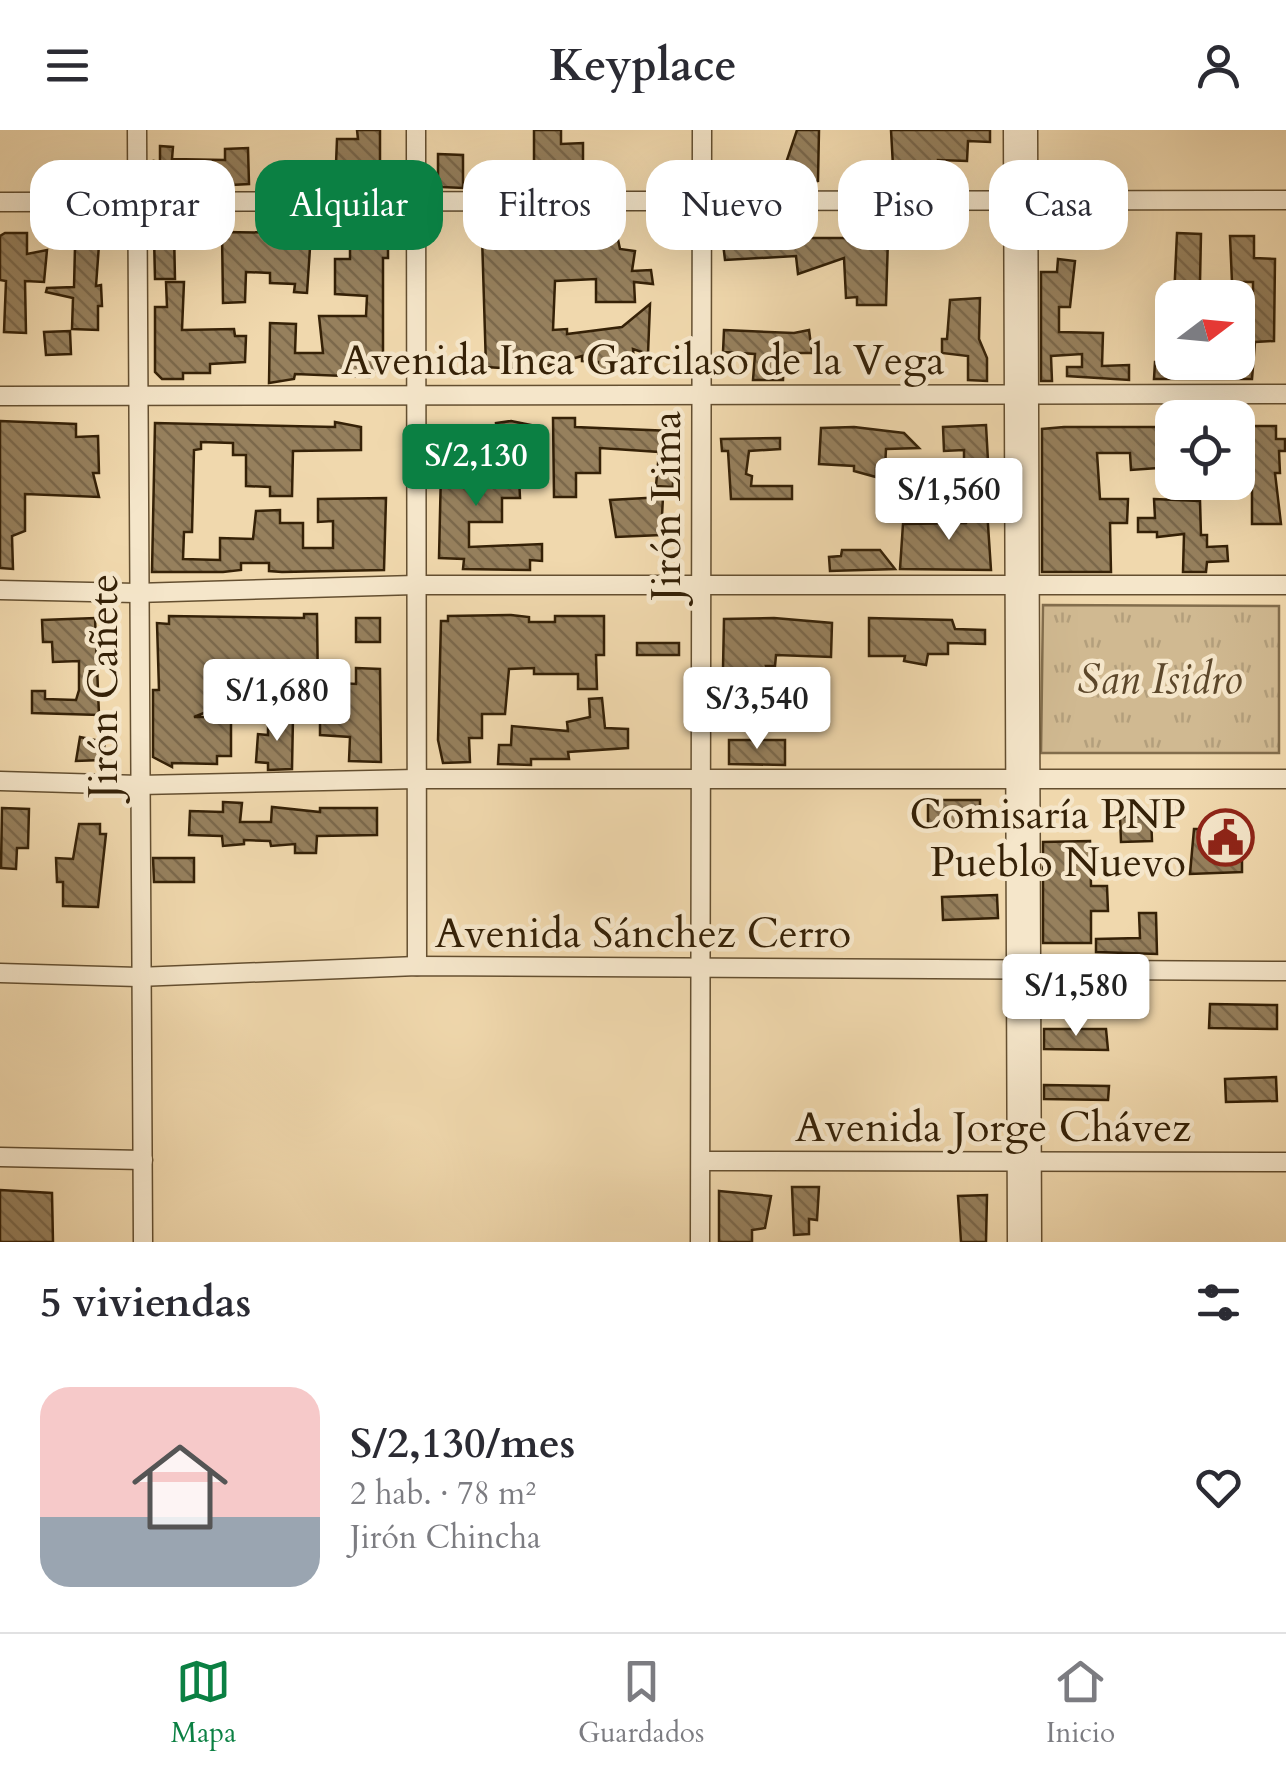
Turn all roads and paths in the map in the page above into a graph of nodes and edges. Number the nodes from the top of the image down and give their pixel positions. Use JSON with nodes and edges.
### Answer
{"nodes":[{"id":1,"x":137,"y":130,"type":"edge"},
{"id":2,"x":416,"y":130,"type":"edge"},
{"id":3,"x":702,"y":130,"type":"edge"},
{"id":4,"x":1013,"y":130,"type":"edge"},
{"id":5,"x":1028,"y":130,"type":"edge"},
{"id":6,"x":138,"y":160,"type":"edge"},
{"id":7,"x":416,"y":160,"type":"edge"},
{"id":8,"x":702,"y":160,"type":"edge"},
{"id":9,"x":1017,"y":160,"type":"edge"},
{"id":10,"x":1026,"y":160,"type":"edge"},
{"id":11,"x":1286,"y":200,"type":"edge"},
{"id":12,"x":0,"y":202,"type":"edge"},
{"id":13,"x":30,"y":202,"type":"edge"},
{"id":14,"x":443,"y":202,"type":"edge"},
{"id":15,"x":1128,"y":202,"type":"edge"},
{"id":16,"x":646,"y":204,"type":"edge"},
{"id":17,"x":818,"y":204,"type":"edge"},
{"id":18,"x":989,"y":204,"type":"edge"},
{"id":19,"x":139,"y":250,"type":"edge"},
{"id":20,"x":416,"y":250,"type":"edge"},
{"id":21,"x":702,"y":250,"type":"edge"},
{"id":22,"x":1022,"y":250,"type":"edge"},
{"id":23,"x":701,"y":392,"type":"junction"},
{"id":24,"x":416,"y":393,"type":"junction"},
{"id":25,"x":1286,"y":394,"type":"edge"},
{"id":26,"x":0,"y":396,"type":"edge"},
{"id":27,"x":1022,"y":396,"type":"junction"},
{"id":28,"x":140,"y":398,"type":"junction"},
{"id":29,"x":415,"y":585,"type":"junction"},
{"id":30,"x":701,"y":585,"type":"junction"},
{"id":31,"x":1022,"y":585,"type":"junction"},
{"id":32,"x":1286,"y":585,"type":"edge"},
{"id":33,"x":0,"y":590,"type":"edge"},
{"id":34,"x":136,"y":593,"type":"junction"},
{"id":35,"x":701,"y":778,"type":"junction"},
{"id":36,"x":1024,"y":778,"type":"junction"},
{"id":37,"x":1286,"y":778,"type":"edge"},
{"id":38,"x":416,"y":779,"type":"junction"},
{"id":39,"x":0,"y":782,"type":"edge"},
{"id":40,"x":139,"y":785,"type":"junction"},
{"id":41,"x":417,"y":966,"type":"junction"},
{"id":42,"x":699,"y":968,"type":"junction"},
{"id":43,"x":1286,"y":971,"type":"edge"},
{"id":44,"x":1026,"y":972,"type":"junction"},
{"id":45,"x":0,"y":973,"type":"edge"},
{"id":46,"x":138,"y":977,"type":"junction"},
{"id":47,"x":0,"y":1158,"type":"edge"},
{"id":48,"x":143,"y":1160,"type":"junction"},
{"id":49,"x":701,"y":1161,"type":"junction"},
{"id":50,"x":1025,"y":1162,"type":"junction"},
{"id":51,"x":1286,"y":1162,"type":"edge"},
{"id":52,"x":143,"y":1242,"type":"edge"},
{"id":53,"x":700,"y":1242,"type":"edge"},
{"id":54,"x":1017,"y":1242,"type":"edge"},
{"id":55,"x":1032,"y":1242,"type":"edge"}],
"edges":[{"from":1,"to":6,"type":"street","name":"Jirón Cañete"},
{"from":2,"to":7,"type":"street"},
{"from":3,"to":8,"type":"street","name":"Jirón Lima"},
{"from":4,"to":9,"type":"street"},
{"from":5,"to":10,"type":"street"},
{"from":11,"to":15,"type":"street"},
{"from":12,"to":13,"type":"street"},
{"from":14,"to":16,"type":"street"},
{"from":17,"to":18,"type":"street"},
{"from":19,"to":28,"type":"street","name":"Jirón Cañete"},
{"from":20,"to":24,"type":"street"},
{"from":21,"to":23,"type":"street","name":"Jirón Lima"},
{"from":22,"to":27,"type":"street"},
{"from":23,"to":24,"type":"street","name":"Avenida Inca Garcilaso de la Vega"},
{"from":23,"to":27,"type":"street","name":"Avenida Inca Garcilaso de la Vega"},
{"from":23,"to":30,"type":"street","name":"Jirón Lima"},
{"from":24,"to":28,"type":"street","name":"Avenida Inca Garcilaso de la Vega"},
{"from":24,"to":29,"type":"street"},
{"from":25,"to":27,"type":"street","name":"Avenida Inca Garcilaso de la Vega"},
{"from":26,"to":28,"type":"street","name":"Avenida Inca Garcilaso de la Vega"},
{"from":27,"to":31,"type":"street"},
{"from":28,"to":34,"type":"street","name":"Jirón Cañete"},
{"from":29,"to":30,"type":"street"},
{"from":29,"to":34,"type":"street"},
{"from":29,"to":38,"type":"street"},
{"from":30,"to":31,"type":"street"},
{"from":30,"to":35,"type":"street","name":"Jirón Lima"},
{"from":31,"to":32,"type":"street"},
{"from":31,"to":36,"type":"street"},
{"from":33,"to":34,"type":"street"},
{"from":34,"to":40,"type":"street","name":"Jirón Cañete"},
{"from":35,"to":36,"type":"street"},
{"from":35,"to":38,"type":"street"},
{"from":35,"to":42,"type":"street","name":"Jirón Lima"},
{"from":36,"to":37,"type":"street"},
{"from":36,"to":44,"type":"street"},
{"from":38,"to":40,"type":"street"},
{"from":38,"to":41,"type":"street"},
{"from":39,"to":40,"type":"street"},
{"from":40,"to":46,"type":"street","name":"Jirón Cañete"},
{"from":41,"to":42,"type":"street","name":"Avenida Sánchez Cerro"},
{"from":41,"to":46,"type":"street","name":"Avenida Sánchez Cerro"},
{"from":42,"to":44,"type":"street","name":"Avenida Sánchez Cerro"},
{"from":42,"to":49,"type":"street","name":"Jirón Lima"},
{"from":43,"to":44,"type":"street","name":"Avenida Sánchez Cerro"},
{"from":44,"to":50,"type":"street"},
{"from":45,"to":46,"type":"street","name":"Avenida Sánchez Cerro"},
{"from":46,"to":48,"type":"street","name":"Jirón Cañete"},
{"from":47,"to":48,"type":"street"},
{"from":48,"to":52,"type":"street","name":"Jirón Cañete"},
{"from":49,"to":50,"type":"street","name":"Avenida Jorge Chávez"},
{"from":49,"to":53,"type":"street","name":"Jirón Lima"},
{"from":50,"to":51,"type":"street","name":"Avenida Jorge Chávez"},
{"from":50,"to":54,"type":"street"},
{"from":50,"to":55,"type":"street"}]}
